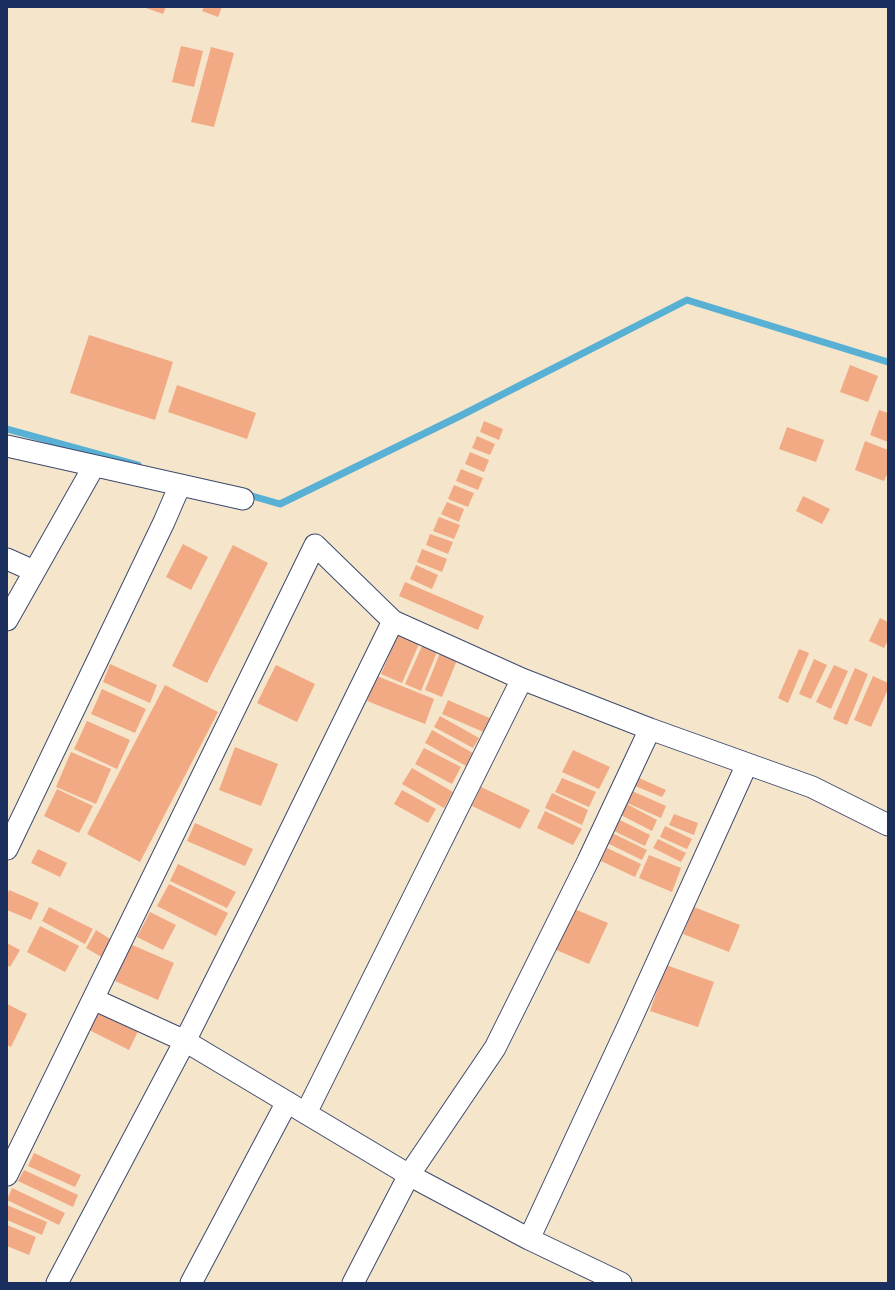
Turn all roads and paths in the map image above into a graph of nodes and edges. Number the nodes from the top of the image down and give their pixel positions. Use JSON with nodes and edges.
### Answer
{"nodes":[{"id":1,"x":7,"y":446,"type":"edge"},
{"id":2,"x":94,"y":466,"type":"junction"},
{"id":3,"x":180,"y":485,"type":"junction"},
{"id":4,"x":243,"y":499,"type":"dead end"},
{"id":5,"x":7,"y":559,"type":"edge"},
{"id":6,"x":34,"y":571,"type":"junction"},
{"id":7,"x":7,"y":620,"type":"edge"},
{"id":8,"x":393,"y":621,"type":"junction"},
{"id":9,"x":522,"y":679,"type":"junction"},
{"id":10,"x":650,"y":729,"type":"junction"},
{"id":11,"x":747,"y":764,"type":"junction"},
{"id":12,"x":888,"y":825,"type":"edge"},
{"id":13,"x":7,"y":850,"type":"edge"},
{"id":14,"x":93,"y":999,"type":"junction"},
{"id":15,"x":185,"y":1041,"type":"junction"},
{"id":16,"x":287,"y":1102,"type":"junction"},
{"id":17,"x":306,"y":1113,"type":"junction"},
{"id":18,"x":7,"y":1175,"type":"edge"},
{"id":19,"x":409,"y":1175,"type":"junction"},
{"id":20,"x":529,"y":1239,"type":"junction"},
{"id":21,"x":57,"y":1283,"type":"edge"},
{"id":22,"x":191,"y":1283,"type":"edge"},
{"id":23,"x":353,"y":1283,"type":"edge"},
{"id":24,"x":621,"y":1283,"type":"edge"}],
"edges":[{"from":1,"to":2,"type":"street"},
{"from":2,"to":3,"type":"street"},
{"from":2,"to":6,"type":"street"},
{"from":3,"to":4,"type":"street"},
{"from":3,"to":13,"type":"street"},
{"from":5,"to":6,"type":"street"},
{"from":6,"to":7,"type":"street"},
{"from":8,"to":9,"type":"street"},
{"from":8,"to":14,"type":"street"},
{"from":8,"to":15,"type":"street"},
{"from":9,"to":10,"type":"street"},
{"from":9,"to":17,"type":"street"},
{"from":10,"to":11,"type":"street"},
{"from":10,"to":19,"type":"street"},
{"from":11,"to":12,"type":"street"},
{"from":11,"to":20,"type":"street"},
{"from":14,"to":15,"type":"street"},
{"from":14,"to":18,"type":"street"},
{"from":15,"to":16,"type":"street"},
{"from":15,"to":21,"type":"street"},
{"from":16,"to":17,"type":"street"},
{"from":16,"to":22,"type":"street"},
{"from":17,"to":19,"type":"street"},
{"from":19,"to":20,"type":"street"},
{"from":19,"to":23,"type":"street"},
{"from":20,"to":24,"type":"street"}]}
